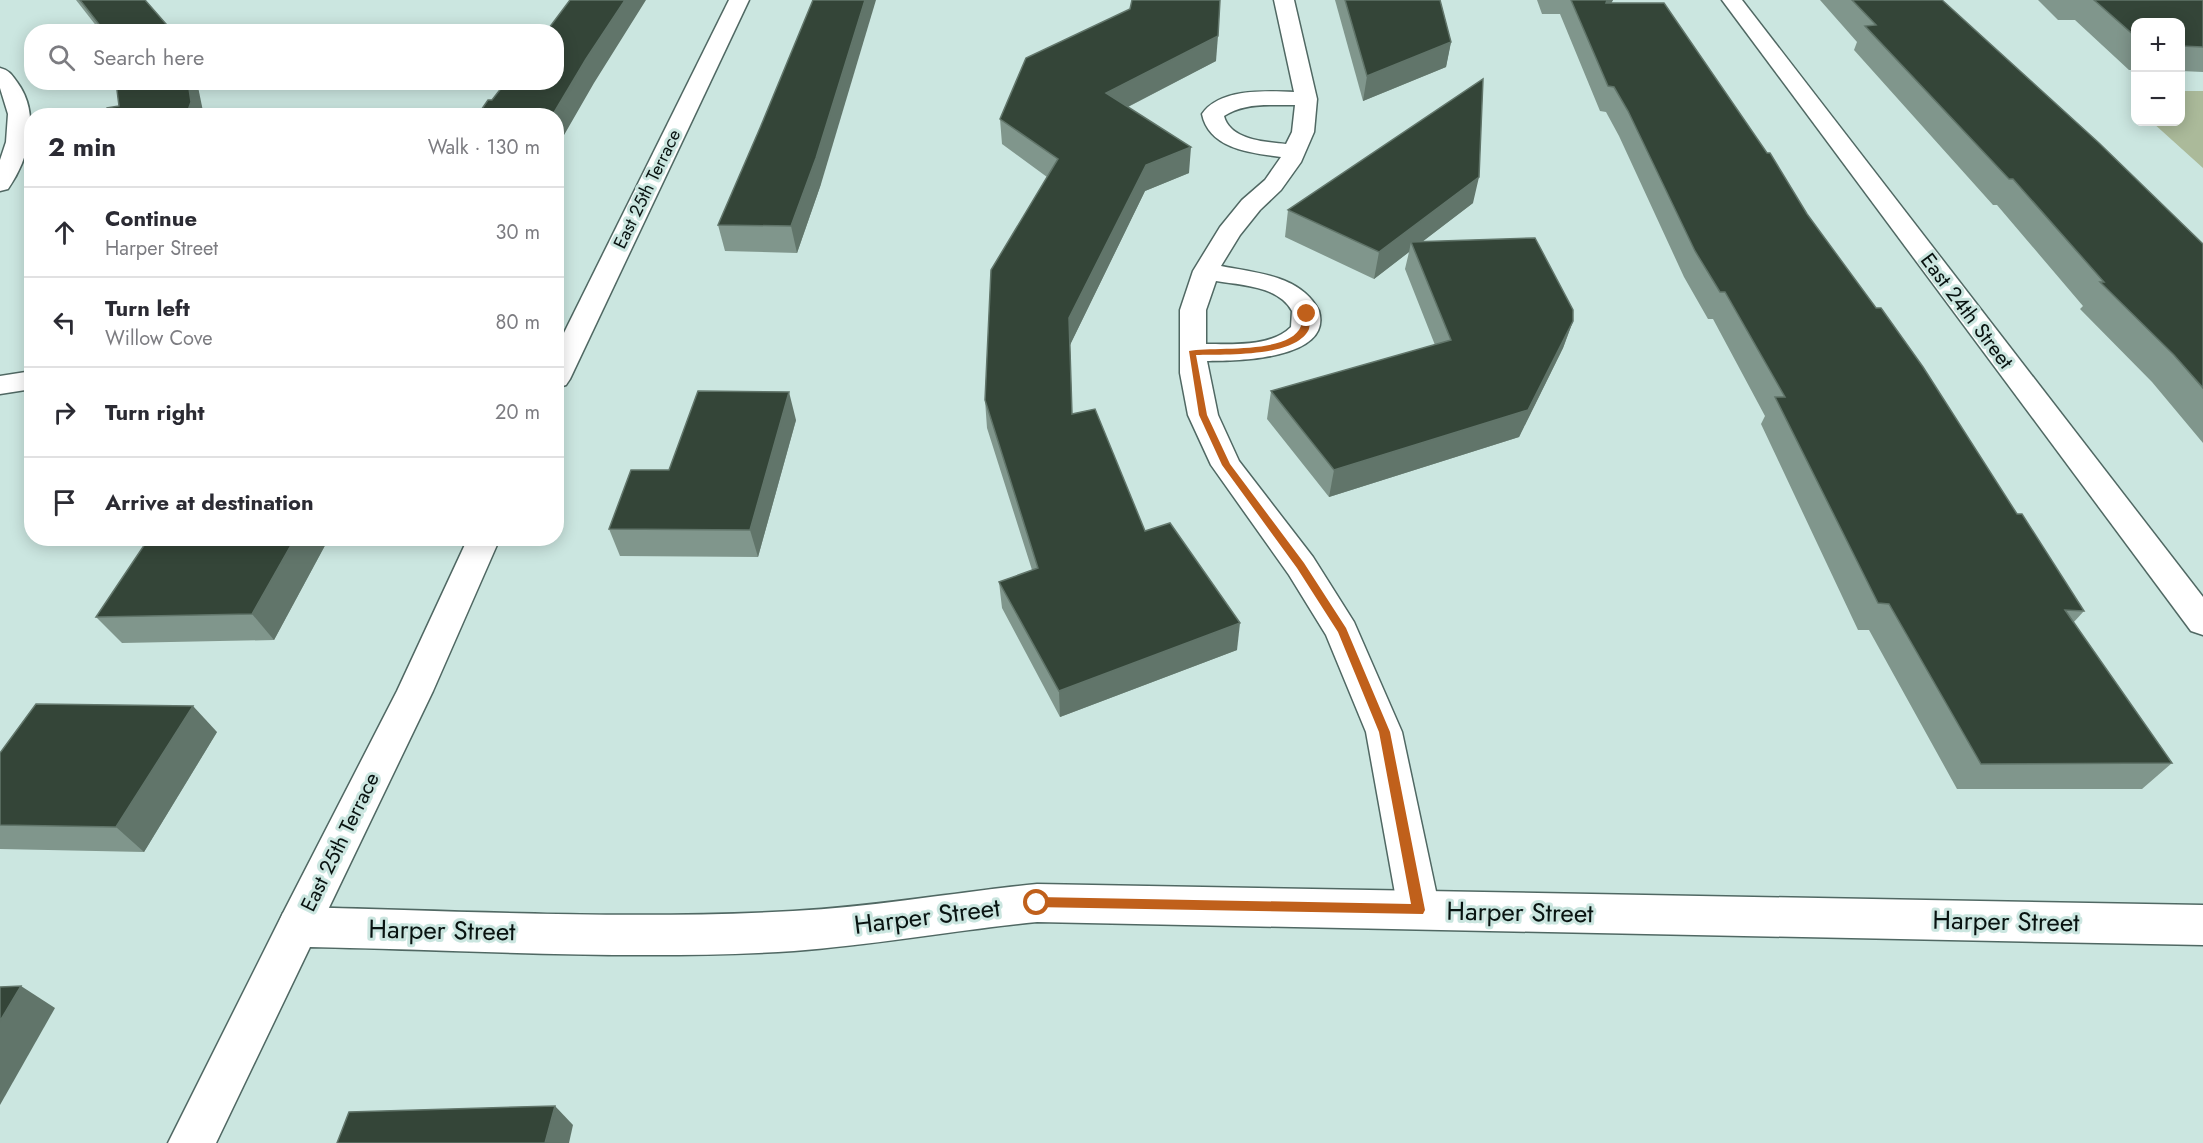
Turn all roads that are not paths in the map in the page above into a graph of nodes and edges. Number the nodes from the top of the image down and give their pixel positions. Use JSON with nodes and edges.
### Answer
{"nodes":[{"id":1,"x":739,"y":0,"type":"edge"},
{"id":2,"x":1284,"y":0,"type":"edge"},
{"id":3,"x":1732,"y":0,"type":"edge"},
{"id":4,"x":0,"y":74,"type":"edge"},
{"id":5,"x":1306,"y":99,"type":"junction"},
{"id":6,"x":1294,"y":152,"type":"junction"},
{"id":7,"x":0,"y":184,"type":"edge"},
{"id":8,"x":1206,"y":271,"type":"junction"},
{"id":9,"x":570,"y":322,"type":"edge"},
{"id":10,"x":564,"y":346,"type":"edge"},
{"id":11,"x":1192,"y":353,"type":"junction"},
{"id":12,"x":24,"y":381,"type":"edge"},
{"id":13,"x":0,"y":385,"type":"edge"},
{"id":14,"x":480,"y":546,"type":"edge"},
{"id":15,"x":2203,"y":622,"type":"edge"},
{"id":16,"x":1419,"y":910,"type":"junction"},
{"id":17,"x":2203,"y":925,"type":"edge"},
{"id":18,"x":298,"y":927,"type":"junction"},
{"id":19,"x":191,"y":1143,"type":"edge"}],
"edges":[{"from":1,"to":9,"type":"street","name":"East 25th Terrace"},
{"from":2,"to":5,"type":"street"},
{"from":3,"to":15,"type":"street","name":"East 24th Street"},
{"from":4,"to":7,"type":"street"},
{"from":5,"to":6,"type":"street"},
{"from":5,"to":6,"type":"street"},
{"from":6,"to":8,"type":"street"},
{"from":8,"to":11,"type":"street"},
{"from":8,"to":11,"type":"street"},
{"from":9,"to":10,"type":"street","name":"East 25th Terrace"},
{"from":11,"to":16,"type":"street"},
{"from":12,"to":13,"type":"street"},
{"from":14,"to":18,"type":"street","name":"East 25th Terrace"},
{"from":16,"to":17,"type":"street","name":"Harper Street"},
{"from":16,"to":18,"type":"street","name":"Harper Street"},
{"from":18,"to":19,"type":"street","name":"East 25th Terrace"}]}
